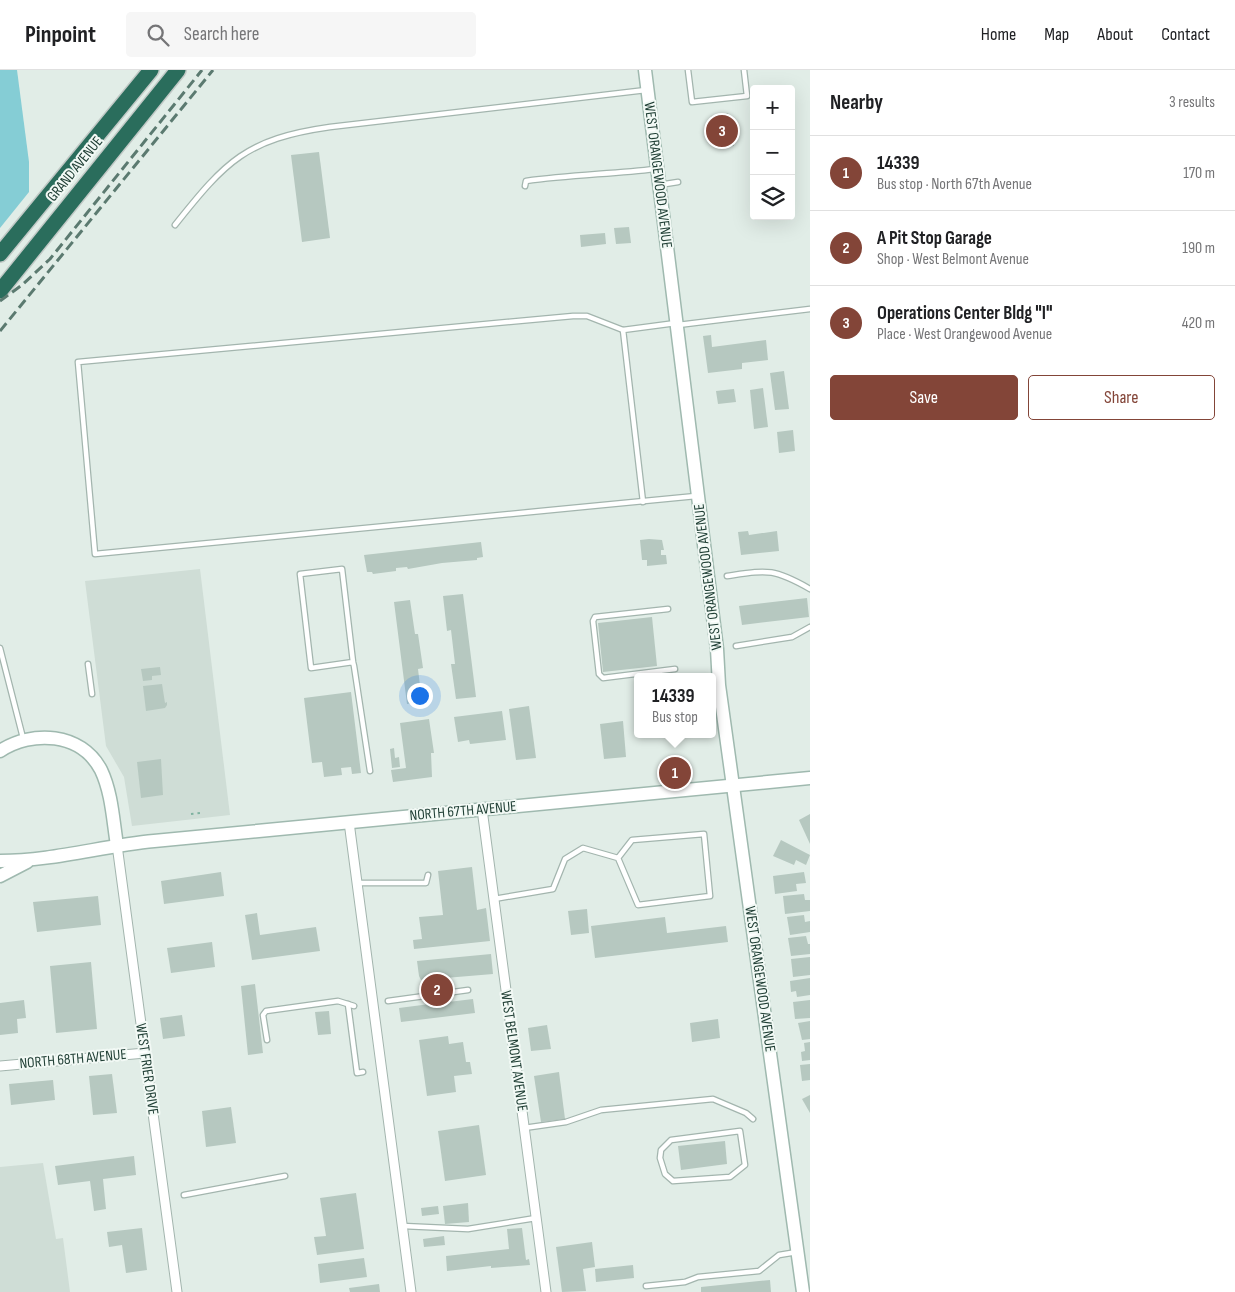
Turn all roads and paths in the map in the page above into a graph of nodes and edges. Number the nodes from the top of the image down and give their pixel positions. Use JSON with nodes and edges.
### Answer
{"nodes":[{"id":1,"x":151,"y":70,"type":"edge"},
{"id":2,"x":178,"y":70,"type":"edge"},
{"id":3,"x":645,"y":70,"type":"edge"},
{"id":4,"x":688,"y":70,"type":"edge"},
{"id":5,"x":744,"y":70,"type":"edge"},
{"id":6,"x":647,"y":90,"type":"junction"},
{"id":7,"x":656,"y":168,"type":"junction"},
{"id":8,"x":678,"y":182,"type":"dead end"},
{"id":9,"x":658,"y":185,"type":"junction"},
{"id":10,"x":525,"y":186,"type":"dead end"},
{"id":11,"x":174,"y":225,"type":"dead end"},
{"id":12,"x":0,"y":254,"type":"edge"},
{"id":13,"x":0,"y":291,"type":"edge"},
{"id":14,"x":810,"y":309,"type":"edge"},
{"id":15,"x":676,"y":324,"type":"junction"},
{"id":16,"x":623,"y":330,"type":"junction"},
{"id":17,"x":698,"y":496,"type":"junction"},
{"id":18,"x":643,"y":502,"type":"junction"},
{"id":19,"x":727,"y":576,"type":"dead end"},
{"id":20,"x":810,"y":589,"type":"edge"},
{"id":21,"x":668,"y":609,"type":"dead end"},
{"id":22,"x":810,"y":627,"type":"edge"},
{"id":23,"x":736,"y":646,"type":"dead end"},
{"id":24,"x":0,"y":648,"type":"edge"},
{"id":25,"x":353,"y":662,"type":"junction"},
{"id":26,"x":88,"y":664,"type":"dead end"},
{"id":27,"x":675,"y":669,"type":"dead end"},
{"id":28,"x":643,"y":673,"type":"edge"},
{"id":29,"x":634,"y":674,"type":"edge"},
{"id":30,"x":92,"y":694,"type":"dead end"},
{"id":31,"x":23,"y":739,"type":"junction"},
{"id":32,"x":0,"y":751,"type":"edge"},
{"id":33,"x":370,"y":771,"type":"dead end"},
{"id":34,"x":810,"y":778,"type":"edge"},
{"id":35,"x":733,"y":786,"type":"junction"},
{"id":36,"x":482,"y":809,"type":"junction"},
{"id":37,"x":201,"y":813,"type":"dead end"},
{"id":38,"x":191,"y":814,"type":"dead end"},
{"id":39,"x":349,"y":822,"type":"junction"},
{"id":40,"x":117,"y":845,"type":"junction"},
{"id":41,"x":618,"y":858,"type":"junction"},
{"id":42,"x":0,"y":861,"type":"edge"},
{"id":43,"x":29,"y":861,"type":"junction"},
{"id":44,"x":428,"y":874,"type":"dead end"},
{"id":45,"x":0,"y":876,"type":"edge"},
{"id":46,"x":358,"y":883,"type":"junction"},
{"id":47,"x":494,"y":899,"type":"junction"},
{"id":48,"x":468,"y":990,"type":"dead end"},
{"id":49,"x":388,"y":1002,"type":"dead end"},
{"id":50,"x":348,"y":1004,"type":"junction"},
{"id":51,"x":354,"y":1006,"type":"dead end"},
{"id":52,"x":267,"y":1040,"type":"dead end"},
{"id":53,"x":145,"y":1053,"type":"junction"},
{"id":54,"x":0,"y":1066,"type":"edge"},
{"id":55,"x":363,"y":1072,"type":"dead end"},
{"id":56,"x":753,"y":1119,"type":"dead end"},
{"id":57,"x":524,"y":1128,"type":"junction"},
{"id":58,"x":740,"y":1131,"type":"joint"},
{"id":59,"x":285,"y":1176,"type":"dead end"},
{"id":60,"x":184,"y":1195,"type":"dead end"},
{"id":61,"x":536,"y":1218,"type":"junction"},
{"id":62,"x":403,"y":1226,"type":"junction"},
{"id":63,"x":797,"y":1252,"type":"junction"},
{"id":64,"x":646,"y":1286,"type":"dead end"},
{"id":65,"x":177,"y":1292,"type":"edge"},
{"id":66,"x":412,"y":1292,"type":"edge"},
{"id":67,"x":546,"y":1292,"type":"edge"},
{"id":68,"x":803,"y":1292,"type":"edge"}],
"edges":[{"from":1,"to":12,"type":"highway","name":"GRAND AVENUE"},
{"from":2,"to":13,"type":"highway","name":"GRAND AVENUE"},
{"from":3,"to":6,"type":"street","name":"WEST ORANGEWOOD AVENUE"},
{"from":4,"to":5,"type":"lane"},
{"from":6,"to":7,"type":"street","name":"WEST ORANGEWOOD AVENUE"},
{"from":6,"to":11,"type":"lane"},
{"from":7,"to":9,"type":"street","name":"WEST ORANGEWOOD AVENUE"},
{"from":7,"to":10,"type":"lane"},
{"from":8,"to":9,"type":"lane"},
{"from":9,"to":15,"type":"street","name":"WEST ORANGEWOOD AVENUE"},
{"from":14,"to":15,"type":"lane"},
{"from":15,"to":16,"type":"lane"},
{"from":15,"to":17,"type":"street","name":"WEST ORANGEWOOD AVENUE"},
{"from":16,"to":18,"type":"lane"},
{"from":16,"to":18,"type":"lane"},
{"from":17,"to":18,"type":"lane"},
{"from":17,"to":35,"type":"street","name":"WEST ORANGEWOOD AVENUE"},
{"from":19,"to":20,"type":"lane"},
{"from":21,"to":29,"type":"lane"},
{"from":22,"to":23,"type":"lane"},
{"from":24,"to":31,"type":"lane"},
{"from":25,"to":25,"type":"lane"},
{"from":25,"to":33,"type":"lane"},
{"from":26,"to":30,"type":"lane"},
{"from":27,"to":28,"type":"lane"},
{"from":31,"to":32,"type":"street"},
{"from":31,"to":40,"type":"street"},
{"from":34,"to":35,"type":"street","name":"NORTH 67TH AVENUE"},
{"from":35,"to":36,"type":"street","name":"NORTH 67TH AVENUE"},
{"from":35,"to":63,"type":"street","name":"WEST ORANGEWOOD AVENUE"},
{"from":36,"to":39,"type":"street","name":"NORTH 67TH AVENUE"},
{"from":36,"to":47,"type":"street","name":"WEST BELMONT AVENUE"},
{"from":37,"to":38,"type":"path"},
{"from":39,"to":40,"type":"street","name":"NORTH 67TH AVENUE"},
{"from":39,"to":46,"type":"street"},
{"from":40,"to":43,"type":"street","name":"NORTH 67TH AVENUE"},
{"from":40,"to":53,"type":"street","name":"WEST FRIER DRIVE"},
{"from":41,"to":41,"type":"lane"},
{"from":41,"to":47,"type":"lane"},
{"from":42,"to":43,"type":"street","name":"NORTH 67TH AVENUE"},
{"from":43,"to":45,"type":"street","name":"NORTH 67TH AVENUE"},
{"from":44,"to":46,"type":"lane"},
{"from":46,"to":62,"type":"street"},
{"from":47,"to":57,"type":"street","name":"WEST BELMONT AVENUE"},
{"from":48,"to":49,"type":"lane"},
{"from":50,"to":51,"type":"lane"},
{"from":50,"to":52,"type":"lane"},
{"from":50,"to":55,"type":"lane"},
{"from":53,"to":54,"type":"street","name":"NORTH 68TH AVENUE"},
{"from":53,"to":65,"type":"street","name":"WEST FRIER DRIVE"},
{"from":56,"to":57,"type":"lane"},
{"from":57,"to":61,"type":"street","name":"WEST BELMONT AVENUE"},
{"from":58,"to":58,"type":"lane"},
{"from":59,"to":60,"type":"lane"},
{"from":61,"to":62,"type":"lane"},
{"from":61,"to":67,"type":"street","name":"WEST BELMONT AVENUE"},
{"from":62,"to":66,"type":"street"},
{"from":63,"to":64,"type":"lane"},
{"from":63,"to":68,"type":"street","name":"WEST ORANGEWOOD AVENUE"}]}
